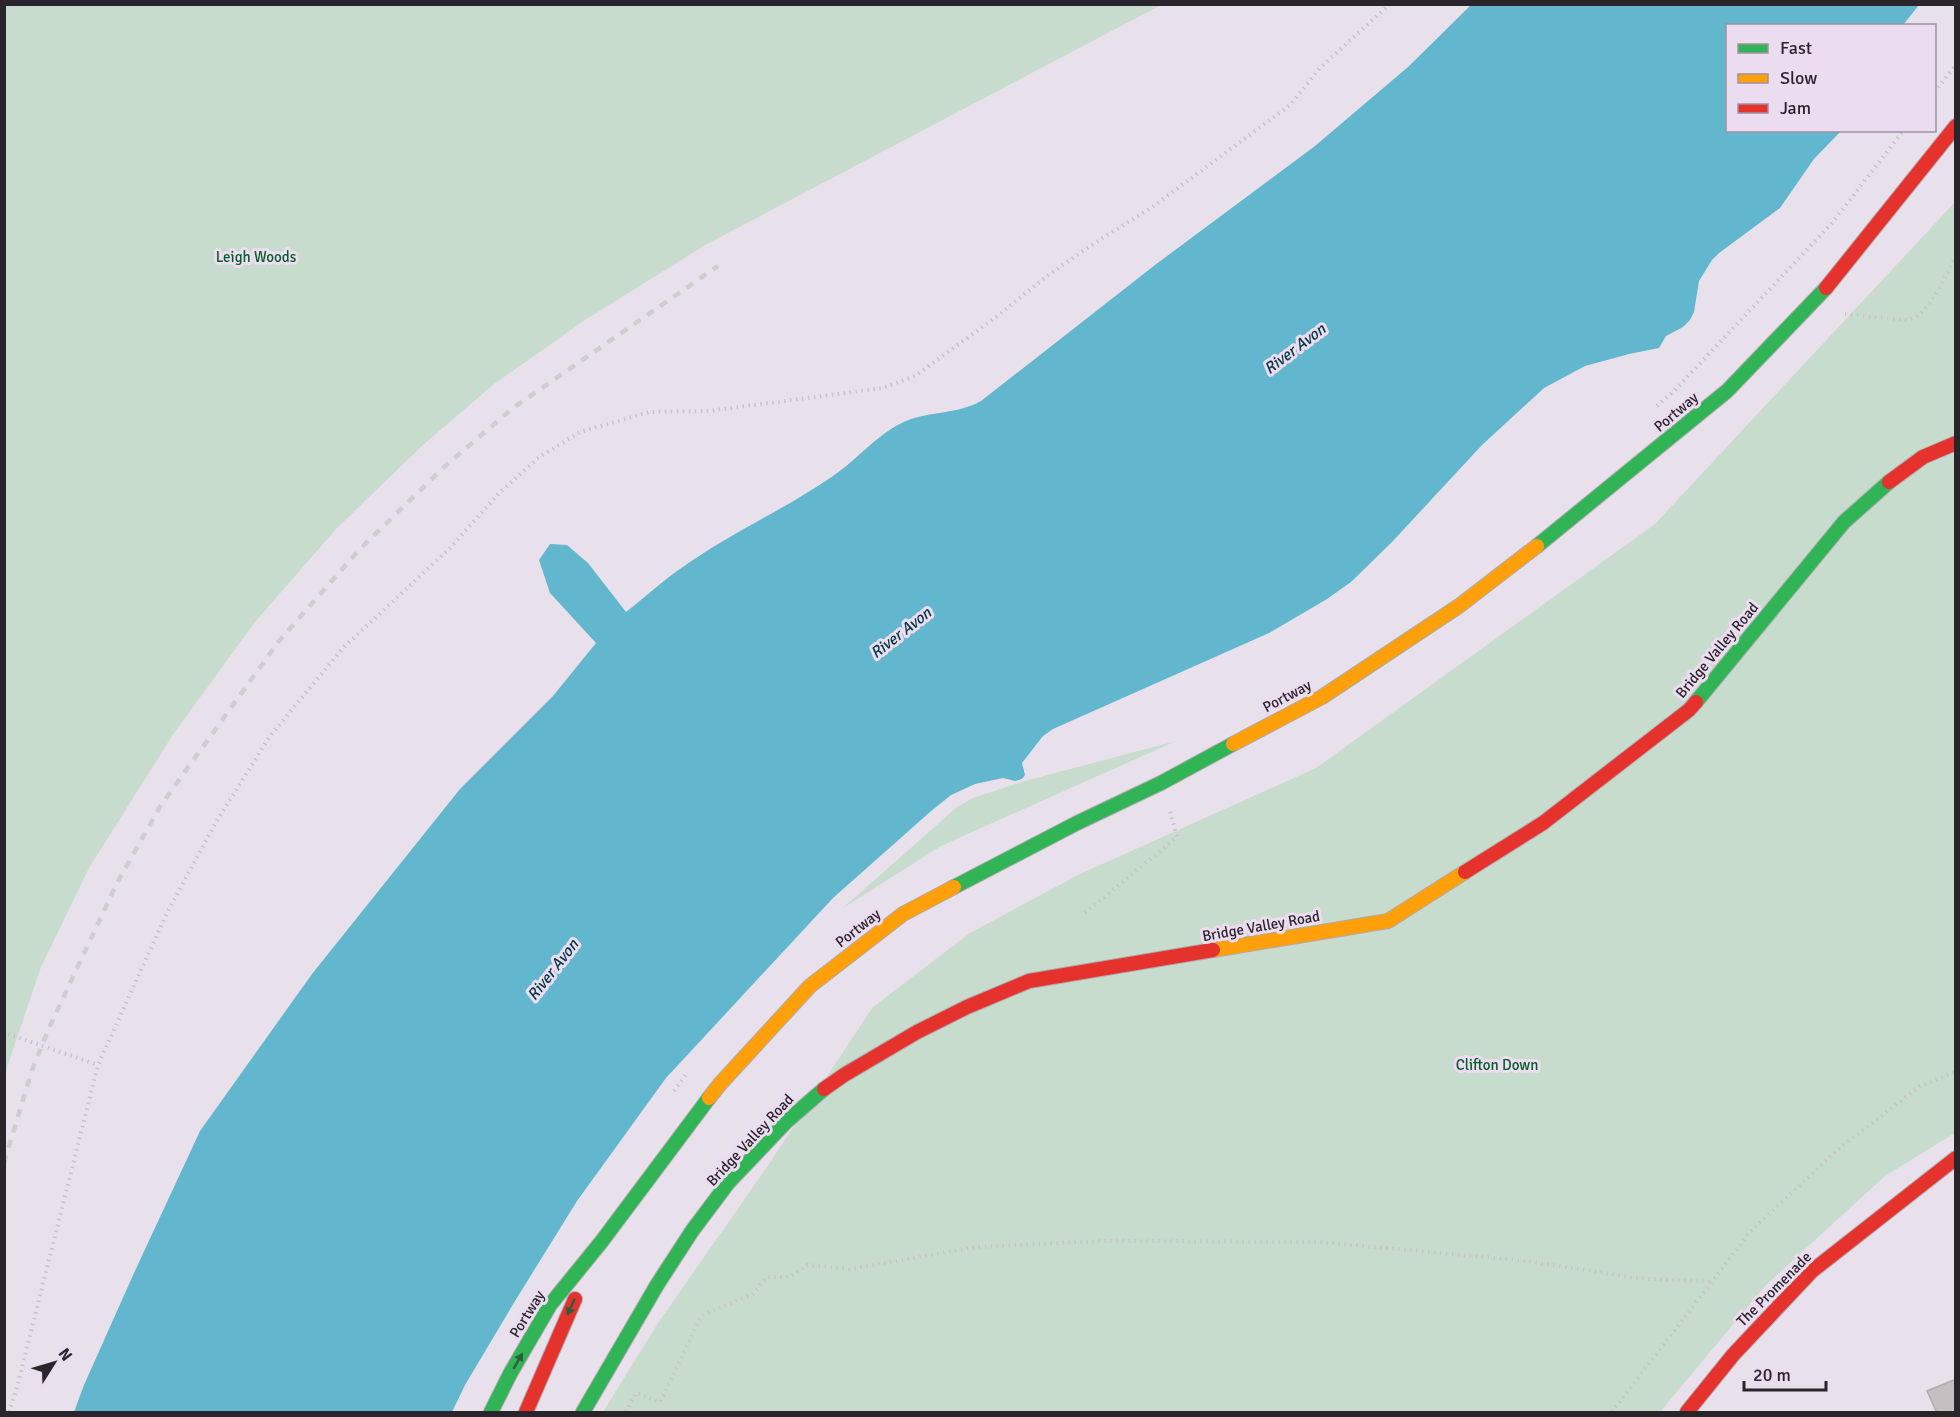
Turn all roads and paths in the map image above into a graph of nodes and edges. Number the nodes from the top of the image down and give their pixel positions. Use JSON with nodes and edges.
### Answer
{"nodes":[{"id":1,"x":1390,"y":4,"type":"edge"},
{"id":2,"x":1956,"y":65,"type":"edge"},
{"id":3,"x":1936,"y":91,"type":"edge"},
{"id":4,"x":1956,"y":126,"type":"edge"},
{"id":5,"x":1956,"y":256,"type":"edge"},
{"id":6,"x":1819,"y":297,"type":"junction"},
{"id":7,"x":1956,"y":443,"type":"edge"},
{"id":8,"x":1177,"y":837,"type":"dead end"},
{"id":9,"x":1085,"y":913,"type":"dead end"},
{"id":10,"x":8,"y":1034,"type":"dead end"},
{"id":11,"x":98,"y":1065,"type":"junction"},
{"id":12,"x":1956,"y":1072,"type":"edge"},
{"id":13,"x":1956,"y":1158,"type":"edge"},
{"id":14,"x":602,"y":1240,"type":"junction"},
{"id":15,"x":1711,"y":1282,"type":"junction"},
{"id":16,"x":9,"y":1413,"type":"edge"},
{"id":17,"x":491,"y":1413,"type":"edge"},
{"id":18,"x":526,"y":1413,"type":"edge"},
{"id":19,"x":582,"y":1413,"type":"edge"},
{"id":20,"x":626,"y":1413,"type":"edge"},
{"id":21,"x":1612,"y":1413,"type":"edge"},
{"id":22,"x":1687,"y":1413,"type":"edge"}],
"edges":[{"from":1,"to":11,"type":"path"},
{"from":2,"to":3,"type":"path"},
{"from":4,"to":6,"type":"main road","name":"Portway"},
{"from":5,"to":6,"type":"path"},
{"from":6,"to":14,"type":"main road","name":"Portway"},
{"from":7,"to":19,"type":"main road","name":"Bridge Valley Road"},
{"from":8,"to":9,"type":"path"},
{"from":10,"to":11,"type":"path"},
{"from":11,"to":16,"type":"path"},
{"from":12,"to":15,"type":"path"},
{"from":13,"to":22,"type":"main road","name":"The Promenade"},
{"from":17,"to":14,"type":"main road","name":"Portway","one_way":true},
{"from":14,"to":18,"type":"main road","name":"Portway","one_way":true},
{"from":15,"to":20,"type":"path"},
{"from":15,"to":21,"type":"path"}]}
